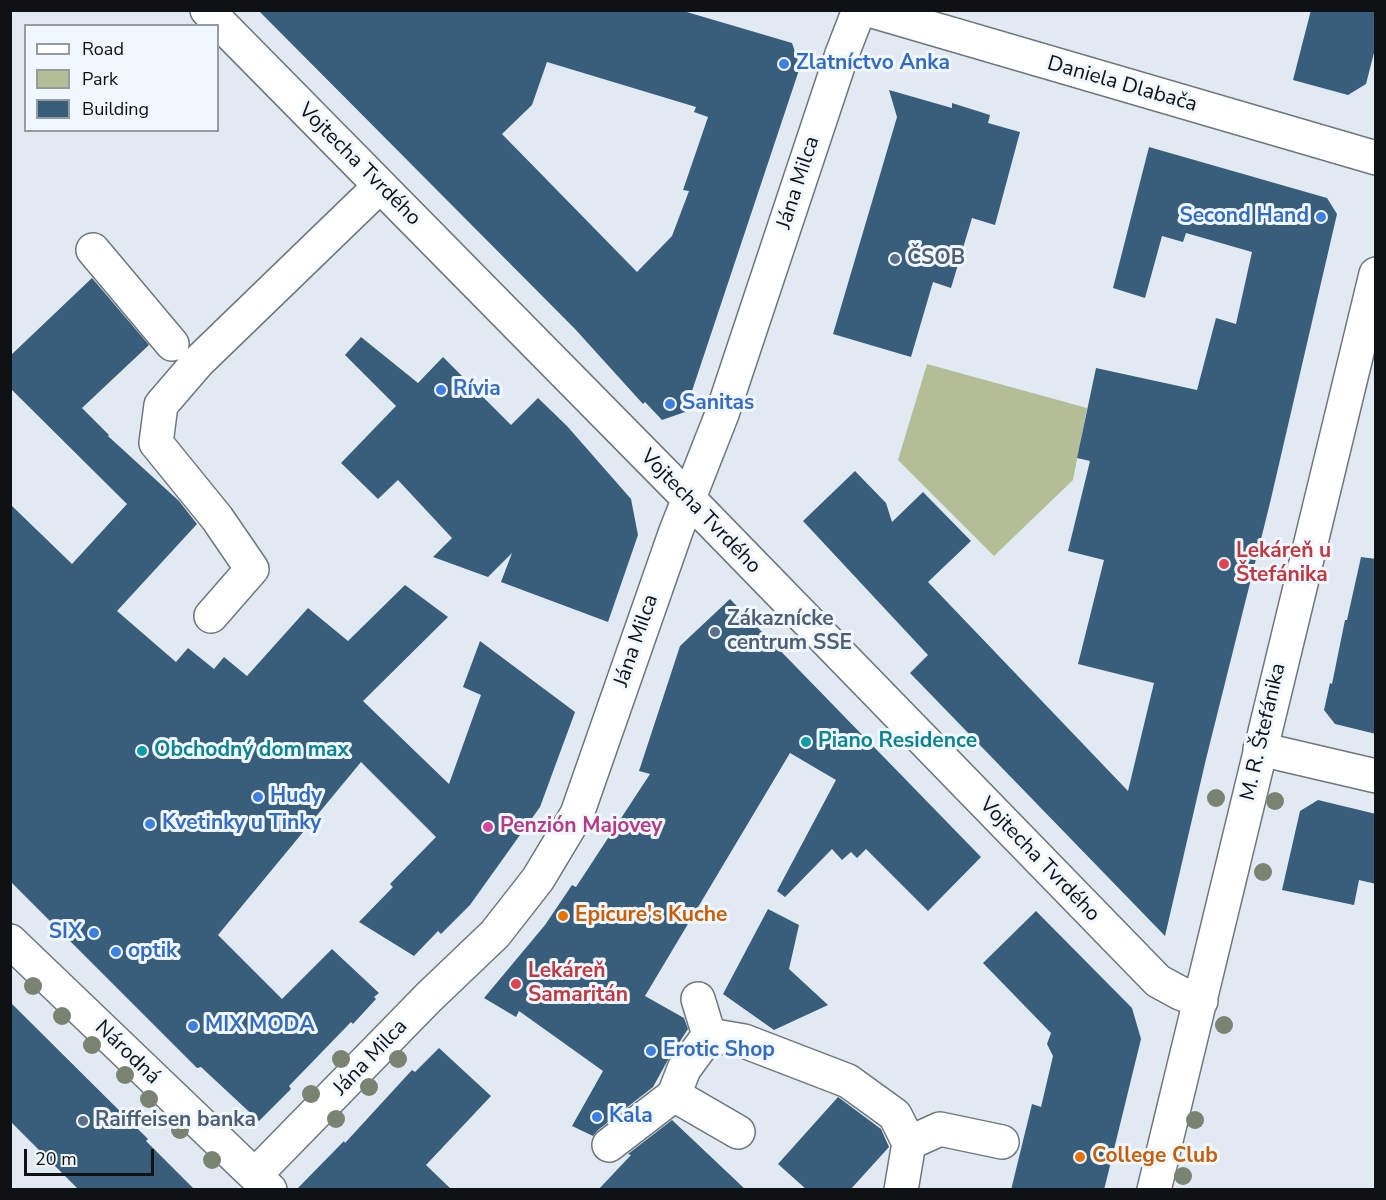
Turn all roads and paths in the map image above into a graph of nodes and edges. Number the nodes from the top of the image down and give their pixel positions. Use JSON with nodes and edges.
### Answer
{"nodes":[{"id":1,"x":207,"y":10,"type":"edge"},
{"id":2,"x":859,"y":10,"type":"edge"},
{"id":3,"x":869,"y":10,"type":"edge"},
{"id":4,"x":1376,"y":158,"type":"edge"},
{"id":5,"x":380,"y":186,"type":"junction"},
{"id":6,"x":93,"y":250,"type":"dead end"},
{"id":7,"x":1376,"y":274,"type":"edge"},
{"id":8,"x":172,"y":344,"type":"dead end"},
{"id":9,"x":689,"y":499,"type":"junction"},
{"id":10,"x":211,"y":616,"type":"dead end"},
{"id":11,"x":1260,"y":749,"type":"junction"},
{"id":12,"x":1376,"y":776,"type":"edge"},
{"id":13,"x":10,"y":941,"type":"edge"},
{"id":14,"x":698,"y":999,"type":"dead end"},
{"id":15,"x":1201,"y":1001,"type":"junction"},
{"id":16,"x":709,"y":1035,"type":"junction"},
{"id":17,"x":674,"y":1095,"type":"junction"},
{"id":18,"x":738,"y":1132,"type":"dead end"},
{"id":19,"x":1002,"y":1142,"type":"dead end"},
{"id":20,"x":909,"y":1143,"type":"junction"},
{"id":21,"x":609,"y":1145,"type":"dead end"},
{"id":22,"x":263,"y":1182,"type":"edge"},
{"id":23,"x":901,"y":1190,"type":"edge"},
{"id":24,"x":1154,"y":1190,"type":"edge"}],
"edges":[{"from":1,"to":5,"type":"street","name":"Vojtecha Tvrdého"},
{"from":2,"to":9,"type":"street","name":"Jána Milca"},
{"from":3,"to":4,"type":"street","name":"Daniela Dlabača"},
{"from":5,"to":9,"type":"street","name":"Vojtecha Tvrdého"},
{"from":5,"to":10,"type":"street"},
{"from":6,"to":8,"type":"street"},
{"from":7,"to":11,"type":"street","name":"M. R. Štefánika"},
{"from":9,"to":15,"type":"street","name":"Vojtecha Tvrdého"},
{"from":9,"to":22,"type":"street","name":"Jána Milca"},
{"from":11,"to":12,"type":"street"},
{"from":11,"to":15,"type":"street","name":"M. R. Štefánika"},
{"from":13,"to":22,"type":"street","name":"Národná"},
{"from":14,"to":16,"type":"street"},
{"from":15,"to":24,"type":"street","name":"M. R. Štefánika"},
{"from":16,"to":17,"type":"street"},
{"from":16,"to":20,"type":"street"},
{"from":17,"to":18,"type":"street"},
{"from":17,"to":21,"type":"street"},
{"from":19,"to":20,"type":"street"},
{"from":20,"to":23,"type":"street"}]}
